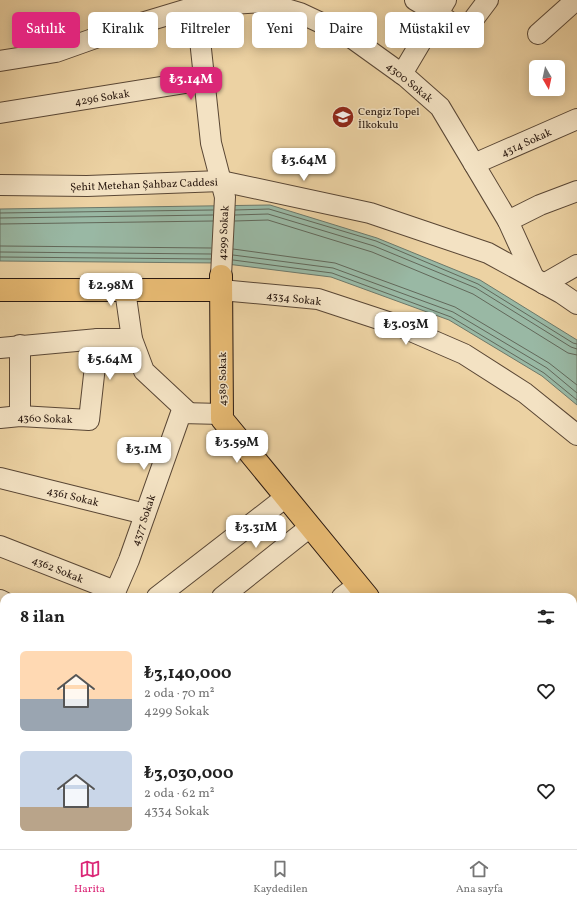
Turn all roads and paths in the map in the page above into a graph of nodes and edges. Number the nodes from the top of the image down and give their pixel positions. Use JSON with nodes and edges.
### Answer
{"nodes":[{"id":1,"x":415,"y":0,"type":"edge"},
{"id":2,"x":488,"y":0,"type":"edge"},
{"id":3,"x":576,"y":0,"type":"edge"},
{"id":4,"x":198,"y":3,"type":"edge"},
{"id":5,"x":442,"y":6,"type":"edge"},
{"id":6,"x":305,"y":7,"type":"edge"},
{"id":7,"x":538,"y":34,"type":"dead end"},
{"id":8,"x":0,"y":61,"type":"edge"},
{"id":9,"x":402,"y":74,"type":"junction"},
{"id":10,"x":204,"y":80,"type":"junction"},
{"id":11,"x":0,"y":114,"type":"edge"},
{"id":12,"x":577,"y":119,"type":"edge"},
{"id":13,"x":474,"y":164,"type":"junction"},
{"id":14,"x":0,"y":184,"type":"edge"},
{"id":15,"x":223,"y":189,"type":"junction"},
{"id":16,"x":577,"y":191,"type":"edge"},
{"id":17,"x":508,"y":221,"type":"junction"},
{"id":18,"x":577,"y":265,"type":"edge"},
{"id":19,"x":539,"y":281,"type":"junction"},
{"id":20,"x":221,"y":283,"type":"junction"},
{"id":21,"x":0,"y":290,"type":"edge"},
{"id":22,"x":125,"y":290,"type":"junction"},
{"id":23,"x":577,"y":304,"type":"edge"},
{"id":24,"x":98,"y":339,"type":"junction"},
{"id":25,"x":132,"y":339,"type":"junction"},
{"id":26,"x":20,"y":345,"type":"junction"},
{"id":27,"x":0,"y":348,"type":"edge"},
{"id":28,"x":189,"y":413,"type":"junction"},
{"id":29,"x":222,"y":414,"type":"junction"},
{"id":30,"x":20,"y":416,"type":"junction"},
{"id":31,"x":0,"y":418,"type":"edge"},
{"id":32,"x":577,"y":435,"type":"edge"},
{"id":33,"x":0,"y":478,"type":"edge"},
{"id":34,"x":286,"y":497,"type":"junction"},
{"id":35,"x":145,"y":514,"type":"junction"},
{"id":36,"x":310,"y":527,"type":"junction"},
{"id":37,"x":0,"y":546,"type":"edge"},
{"id":38,"x":112,"y":593,"type":"edge"},
{"id":39,"x":114,"y":593,"type":"edge"},
{"id":40,"x":162,"y":593,"type":"edge"},
{"id":41,"x":227,"y":593,"type":"edge"},
{"id":42,"x":356,"y":593,"type":"edge"}],
"edges":[{"from":1,"to":5,"type":"street"},
{"from":2,"to":5,"type":"street"},
{"from":3,"to":7,"type":"street"},
{"from":4,"to":6,"type":"street","name":"4300 Sokak"},
{"from":4,"to":8,"type":"street","name":"4300 Sokak"},
{"from":4,"to":10,"type":"street","name":"4299 Sokak"},
{"from":5,"to":9,"type":"street"},
{"from":6,"to":9,"type":"street","name":"4300 Sokak"},
{"from":9,"to":13,"type":"street","name":"4300 Sokak"},
{"from":10,"to":11,"type":"street","name":"4296 Sokak"},
{"from":10,"to":15,"type":"street","name":"4299 Sokak"},
{"from":12,"to":13,"type":"street","name":"4314 Sokak"},
{"from":13,"to":17,"type":"street","name":"4300 Sokak"},
{"from":14,"to":15,"type":"street","name":"Şehit Metehan Şahbaz Caddesi"},
{"from":15,"to":19,"type":"street","name":"Şehit Metehan Şahbaz Caddesi"},
{"from":15,"to":20,"type":"street","name":"4299 Sokak"},
{"from":16,"to":17,"type":"street"},
{"from":17,"to":19,"type":"street","name":"4300 Sokak"},
{"from":18,"to":19,"type":"street"},
{"from":19,"to":23,"type":"street","name":"Şehit Metehan Şahbaz Caddesi"},
{"from":20,"to":22,"type":"main road","name":"4334 Sokak"},
{"from":20,"to":29,"type":"main road","name":"4389 Sokak"},
{"from":20,"to":32,"type":"street","name":"4334 Sokak"},
{"from":21,"to":22,"type":"main road","name":"4334 Sokak"},
{"from":22,"to":25,"type":"street"},
{"from":24,"to":25,"type":"street"},
{"from":24,"to":26,"type":"street"},
{"from":24,"to":30,"type":"street","name":"4360 Sokak"},
{"from":25,"to":28,"type":"street"},
{"from":26,"to":27,"type":"street"},
{"from":26,"to":30,"type":"street"},
{"from":28,"to":29,"type":"street"},
{"from":28,"to":35,"type":"street","name":"4377 Sokak"},
{"from":29,"to":34,"type":"main road","name":"4389 Sokak"},
{"from":30,"to":31,"type":"street","name":"4360 Sokak"},
{"from":33,"to":35,"type":"street","name":"4361 Sokak"},
{"from":34,"to":36,"type":"main road","name":"4389 Sokak"},
{"from":34,"to":40,"type":"street"},
{"from":35,"to":39,"type":"street","name":"4377 Sokak"},
{"from":36,"to":41,"type":"street"},
{"from":36,"to":42,"type":"main road","name":"4389 Sokak"},
{"from":37,"to":38,"type":"street","name":"4362 Sokak"}]}
